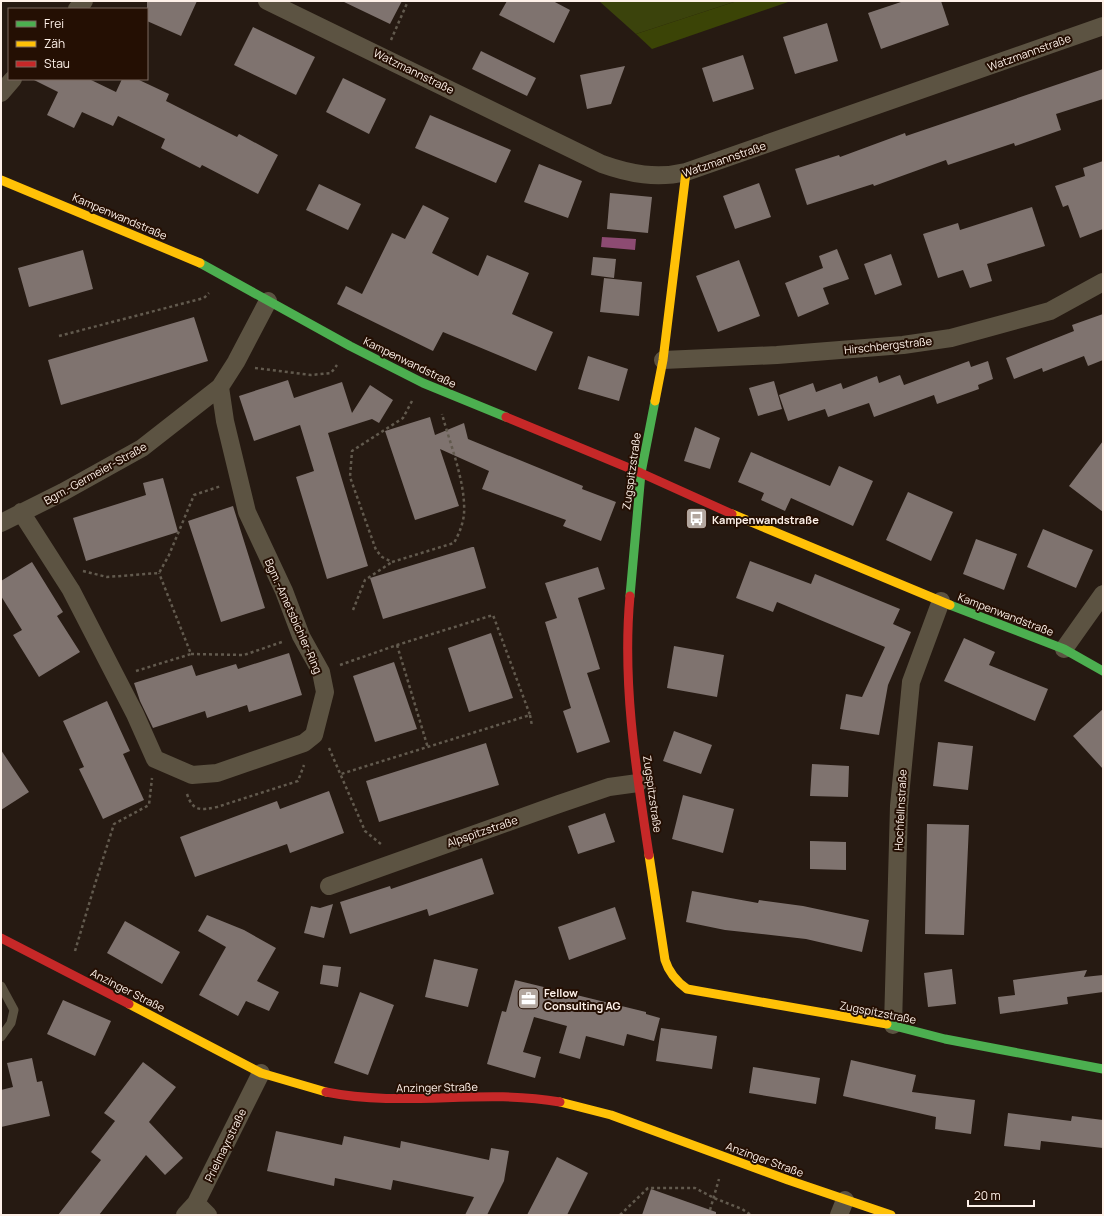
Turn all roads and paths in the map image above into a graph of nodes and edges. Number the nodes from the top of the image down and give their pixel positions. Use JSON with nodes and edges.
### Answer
{"nodes":[{"id":1,"x":267,"y":1,"type":"edge"},
{"id":2,"x":408,"y":1,"type":"edge"},
{"id":3,"x":1103,"y":26,"type":"edge"},
{"id":4,"x":391,"y":41,"type":"dead end"},
{"id":5,"x":12,"y":80,"type":"edge"},
{"id":6,"x":1,"y":93,"type":"edge"},
{"id":7,"x":686,"y":172,"type":"junction"},
{"id":8,"x":1,"y":180,"type":"edge"},
{"id":9,"x":1103,"y":282,"type":"edge"},
{"id":10,"x":213,"y":288,"type":"dead end"},
{"id":11,"x":268,"y":301,"type":"junction"},
{"id":12,"x":59,"y":336,"type":"dead end"},
{"id":13,"x":350,"y":346,"type":"junction"},
{"id":14,"x":663,"y":360,"type":"junction"},
{"id":15,"x":236,"y":362,"type":"junction"},
{"id":16,"x":423,"y":383,"type":"junction"},
{"id":17,"x":220,"y":387,"type":"junction"},
{"id":18,"x":434,"y":388,"type":"junction"},
{"id":19,"x":641,"y":473,"type":"junction"},
{"id":20,"x":239,"y":480,"type":"junction"},
{"id":21,"x":21,"y":512,"type":"junction"},
{"id":22,"x":1,"y":523,"type":"edge"},
{"id":23,"x":392,"y":562,"type":"junction"},
{"id":24,"x":54,"y":563,"type":"junction"},
{"id":25,"x":159,"y":573,"type":"junction"},
{"id":26,"x":1103,"y":594,"type":"edge"},
{"id":27,"x":941,"y":601,"type":"junction"},
{"id":28,"x":353,"y":610,"type":"dead end"},
{"id":29,"x":301,"y":636,"type":"junction"},
{"id":30,"x":397,"y":645,"type":"junction"},
{"id":31,"x":1064,"y":649,"type":"junction"},
{"id":32,"x":191,"y":654,"type":"junction"},
{"id":33,"x":1103,"y":671,"type":"edge"},
{"id":34,"x":320,"y":672,"type":"junction"},
{"id":35,"x":117,"y":678,"type":"junction"},
{"id":36,"x":530,"y":715,"type":"junction"},
{"id":37,"x":532,"y":726,"type":"dead end"},
{"id":38,"x":316,"y":728,"type":"junction"},
{"id":39,"x":428,"y":748,"type":"junction"},
{"id":40,"x":155,"y":759,"type":"junction"},
{"id":41,"x":179,"y":769,"type":"junction"},
{"id":42,"x":341,"y":774,"type":"junction"},
{"id":43,"x":638,"y":783,"type":"junction"},
{"id":44,"x":386,"y":849,"type":"dead end"},
{"id":45,"x":329,"y":886,"type":"dead end"},
{"id":46,"x":1,"y":938,"type":"edge"},
{"id":47,"x":78,"y":943,"type":"dead end"},
{"id":48,"x":1,"y":986,"type":"edge"},
{"id":49,"x":893,"y":1025,"type":"junction"},
{"id":50,"x":1,"y":1037,"type":"edge"},
{"id":51,"x":1103,"y":1070,"type":"edge"},
{"id":52,"x":261,"y":1073,"type":"junction"},
{"id":53,"x":725,"y":1157,"type":"junction"},
{"id":54,"x":714,"y":1198,"type":"junction"},
{"id":55,"x":842,"y":1208,"type":"edge"},
{"id":56,"x":710,"y":1210,"type":"dead end"},
{"id":57,"x":196,"y":1211,"type":"edge"},
{"id":58,"x":620,"y":1215,"type":"edge"},
{"id":59,"x":751,"y":1215,"type":"edge"},
{"id":60,"x":891,"y":1215,"type":"edge"}],
"edges":[{"from":1,"to":7,"type":"street","name":"Watzmannstraße"},
{"from":2,"to":4,"type":"path"},
{"from":3,"to":7,"type":"street","name":"Watzmannstraße"},
{"from":5,"to":6,"type":"street"},
{"from":7,"to":14,"type":"street","name":"Zugspitzstraße"},
{"from":8,"to":11,"type":"street","name":"Kampenwandstraße"},
{"from":9,"to":14,"type":"street","name":"Hirschbergstraße"},
{"from":10,"to":12,"type":"path"},
{"from":11,"to":13,"type":"street","name":"Kampenwandstraße"},
{"from":11,"to":15,"type":"street","name":"Bgm.-Germeier-Straße"},
{"from":13,"to":15,"type":"path"},
{"from":13,"to":16,"type":"street","name":"Kampenwandstraße"},
{"from":14,"to":19,"type":"street","name":"Zugspitzstraße"},
{"from":15,"to":17,"type":"street","name":"Bgm.-Germeier-Straße"},
{"from":16,"to":18,"type":"street","name":"Kampenwandstraße"},
{"from":16,"to":23,"type":"path"},
{"from":17,"to":20,"type":"street","name":"Bgm.-Ametsbichler-Ring"},
{"from":17,"to":21,"type":"street","name":"Bgm.-Germeier-Straße"},
{"from":18,"to":19,"type":"street","name":"Kampenwandstraße"},
{"from":18,"to":23,"type":"path"},
{"from":19,"to":27,"type":"street","name":"Kampenwandstraße"},
{"from":19,"to":43,"type":"street","name":"Zugspitzstraße"},
{"from":20,"to":25,"type":"path"},
{"from":20,"to":29,"type":"street","name":"Bgm.-Ametsbichler-Ring"},
{"from":21,"to":22,"type":"street","name":"Bgm.-Germeier-Straße"},
{"from":21,"to":24,"type":"street"},
{"from":23,"to":28,"type":"path"},
{"from":24,"to":25,"type":"path"},
{"from":24,"to":35,"type":"street"},
{"from":25,"to":32,"type":"path"},
{"from":26,"to":31,"type":"street"},
{"from":27,"to":31,"type":"street","name":"Kampenwandstraße"},
{"from":27,"to":49,"type":"street","name":"Hochfellnstraße"},
{"from":29,"to":32,"type":"path"},
{"from":29,"to":34,"type":"street","name":"Bgm.-Ametsbichler-Ring"},
{"from":30,"to":34,"type":"path"},
{"from":30,"to":36,"type":"path"},
{"from":30,"to":39,"type":"path"},
{"from":31,"to":33,"type":"street","name":"Kampenwandstraße"},
{"from":32,"to":35,"type":"path"},
{"from":34,"to":38,"type":"street","name":"Bgm.-Ametsbichler-Ring"},
{"from":35,"to":40,"type":"street"},
{"from":36,"to":37,"type":"path"},
{"from":36,"to":39,"type":"path"},
{"from":38,"to":41,"type":"street"},
{"from":38,"to":41,"type":"path"},
{"from":38,"to":42,"type":"path"},
{"from":39,"to":42,"type":"path"},
{"from":40,"to":41,"type":"street"},
{"from":40,"to":47,"type":"path"},
{"from":42,"to":44,"type":"path"},
{"from":43,"to":45,"type":"street","name":"Alpspitzstraße"},
{"from":43,"to":49,"type":"street","name":"Zugspitzstraße"},
{"from":46,"to":52,"type":"street","name":"Anzinger Straße"},
{"from":48,"to":50,"type":"lane"},
{"from":49,"to":51,"type":"street","name":"Zugspitzstraße"},
{"from":52,"to":53,"type":"street","name":"Anzinger Straße"},
{"from":52,"to":57,"type":"street","name":"Prielmayrstraße"},
{"from":53,"to":54,"type":"path"},
{"from":53,"to":55,"type":"street","name":"Anzinger Straße"},
{"from":54,"to":56,"type":"path"},
{"from":54,"to":58,"type":"path"},
{"from":54,"to":59,"type":"path"},
{"from":55,"to":60,"type":"street","name":"Anzinger Straße"}]}
